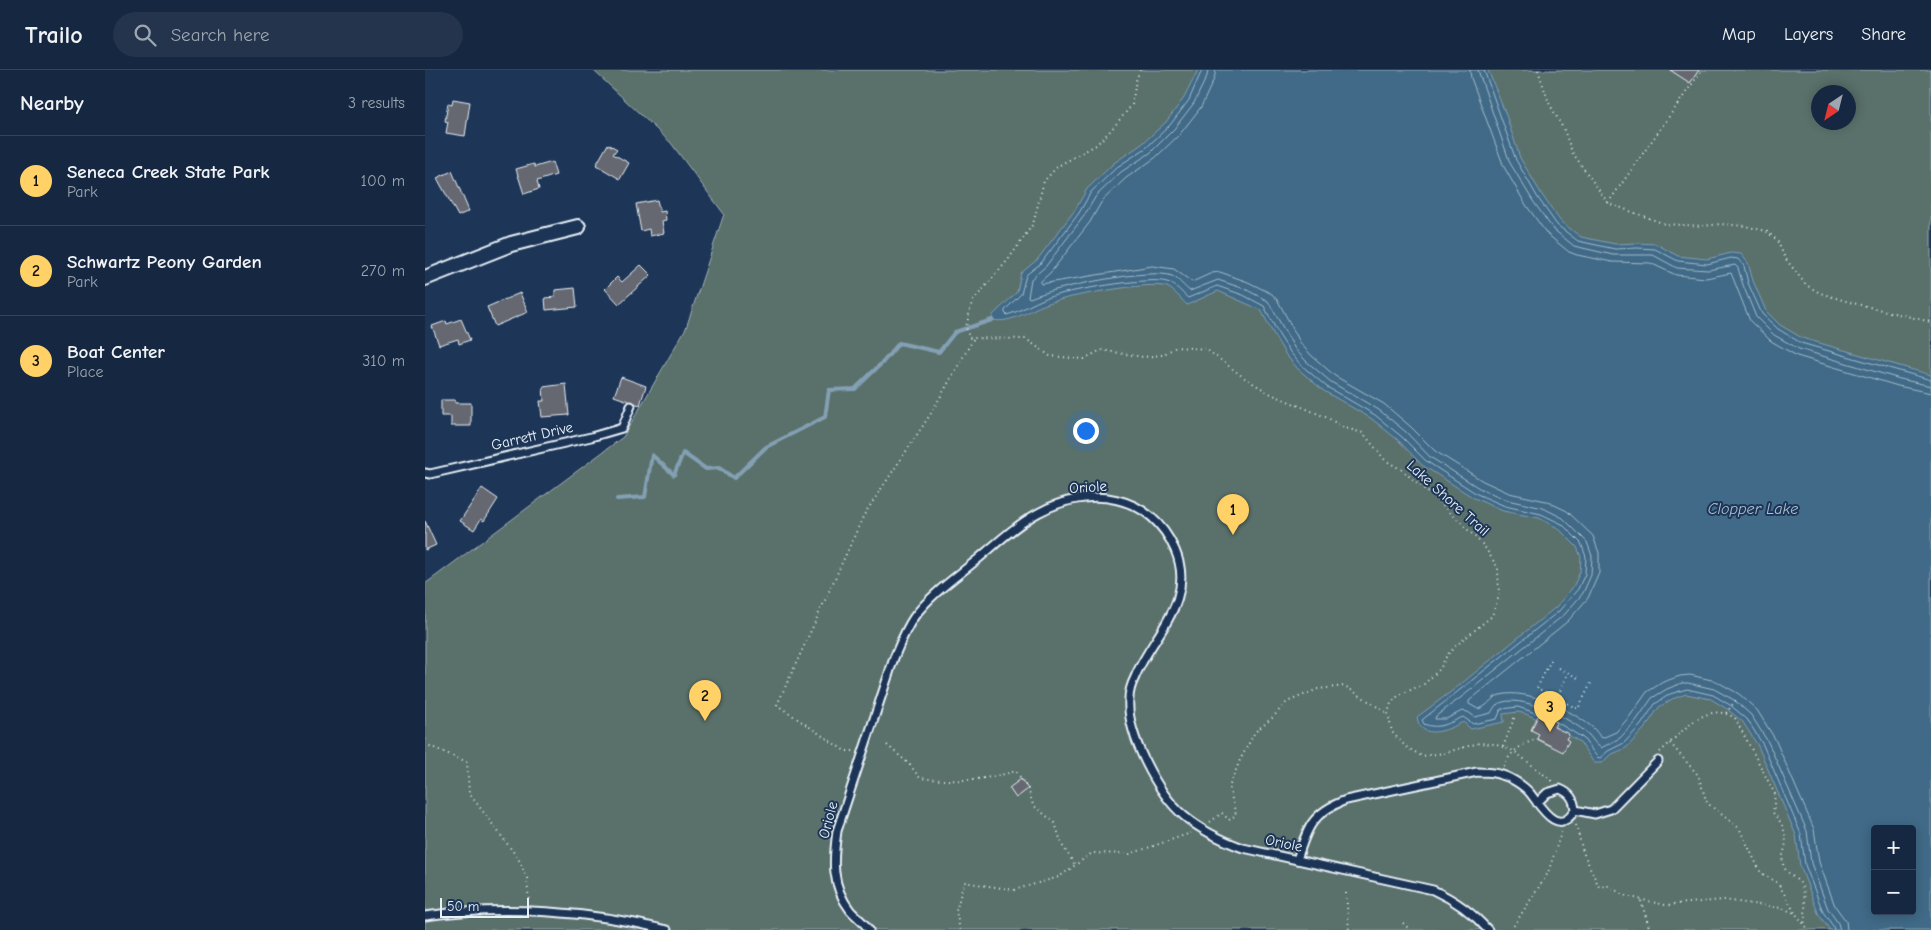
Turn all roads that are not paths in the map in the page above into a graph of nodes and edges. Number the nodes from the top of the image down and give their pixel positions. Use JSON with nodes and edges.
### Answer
{"nodes":[{"id":1,"x":578,"y":227,"type":"dead end"},
{"id":2,"x":425,"y":278,"type":"edge"},
{"id":3,"x":631,"y":406,"type":"dead end"},
{"id":4,"x":425,"y":473,"type":"edge"},
{"id":5,"x":1658,"y":761,"type":"road end"},
{"id":6,"x":1537,"y":803,"type":"junction"},
{"id":7,"x":1576,"y":810,"type":"junction"},
{"id":8,"x":1297,"y":860,"type":"junction"},
{"id":9,"x":425,"y":916,"type":"edge"},
{"id":10,"x":667,"y":930,"type":"edge"},
{"id":11,"x":869,"y":930,"type":"edge"},
{"id":12,"x":1488,"y":930,"type":"edge"}],
"edges":[{"from":1,"to":2,"type":"street"},
{"from":3,"to":4,"type":"lane","name":"Garrett Drive"},
{"from":5,"to":7,"type":"lane"},
{"from":6,"to":7,"type":"lane"},
{"from":6,"to":7,"type":"lane"},
{"from":6,"to":8,"type":"lane"},
{"from":8,"to":11,"type":"lane","name":"Oriole"},
{"from":8,"to":12,"type":"lane","name":"Oriole"},
{"from":9,"to":10,"type":"lane"}]}
